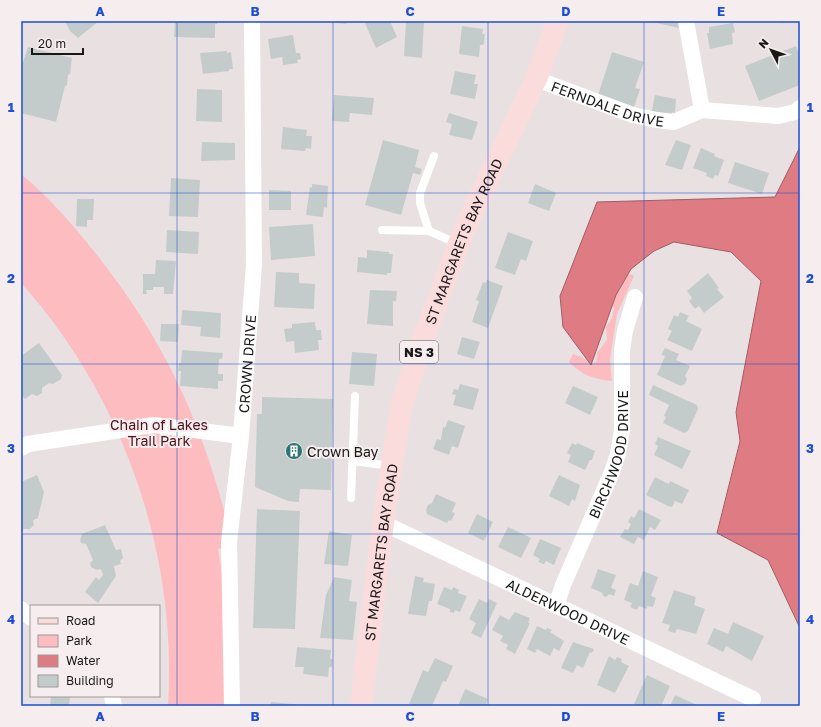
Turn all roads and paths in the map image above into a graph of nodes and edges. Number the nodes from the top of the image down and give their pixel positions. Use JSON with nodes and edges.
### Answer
{"nodes":[{"id":1,"x":252,"y":21,"type":"edge"},
{"id":2,"x":558,"y":21,"type":"edge"},
{"id":3,"x":686,"y":21,"type":"edge"},
{"id":4,"x":536,"y":80,"type":"junction"},
{"id":5,"x":800,"y":108,"type":"edge"},
{"id":6,"x":702,"y":110,"type":"junction"},
{"id":7,"x":434,"y":156,"type":"dead end"},
{"id":8,"x":382,"y":230,"type":"dead end"},
{"id":9,"x":429,"y":231,"type":"junction"},
{"id":10,"x":459,"y":244,"type":"junction"},
{"id":11,"x":635,"y":297,"type":"dead end"},
{"id":12,"x":355,"y":396,"type":"dead end"},
{"id":13,"x":241,"y":436,"type":"junction"},
{"id":14,"x":21,"y":448,"type":"edge"},
{"id":15,"x":353,"y":461,"type":"junction"},
{"id":16,"x":392,"y":466,"type":"junction"},
{"id":17,"x":351,"y":498,"type":"dead end"},
{"id":18,"x":383,"y":522,"type":"junction"},
{"id":19,"x":556,"y":606,"type":"junction"},
{"id":20,"x":21,"y":609,"type":"edge"},
{"id":21,"x":30,"y":617,"type":"edge"},
{"id":22,"x":753,"y":699,"type":"dead end"},
{"id":23,"x":232,"y":706,"type":"edge"},
{"id":24,"x":361,"y":706,"type":"edge"}],
"edges":[{"from":1,"to":13,"type":"street","name":"CROWN DRIVE"},
{"from":2,"to":4,"type":"main road","name":"ST MARGARETS BAY ROAD","number":"NS 3"},
{"from":3,"to":6,"type":"street"},
{"from":4,"to":6,"type":"street","name":"FERNDALE DRIVE"},
{"from":4,"to":10,"type":"main road","name":"ST MARGARETS BAY ROAD","number":"NS 3"},
{"from":5,"to":6,"type":"street"},
{"from":7,"to":9,"type":"lane"},
{"from":8,"to":9,"type":"lane"},
{"from":9,"to":10,"type":"lane"},
{"from":10,"to":16,"type":"main road","name":"ST MARGARETS BAY ROAD","number":"NS 3"},
{"from":11,"to":19,"type":"street","name":"BIRCHWOOD DRIVE"},
{"from":12,"to":15,"type":"lane"},
{"from":13,"to":14,"type":"street"},
{"from":13,"to":23,"type":"street","name":"CROWN DRIVE"},
{"from":15,"to":16,"type":"lane"},
{"from":15,"to":17,"type":"lane"},
{"from":16,"to":18,"type":"main road","name":"ST MARGARETS BAY ROAD","number":"NS 3"},
{"from":18,"to":19,"type":"street","name":"ALDERWOOD DRIVE"},
{"from":18,"to":24,"type":"main road","name":"ST MARGARETS BAY ROAD","number":"NS 3"},
{"from":19,"to":22,"type":"street","name":"ALDERWOOD DRIVE"},
{"from":20,"to":21,"type":"street"}]}
